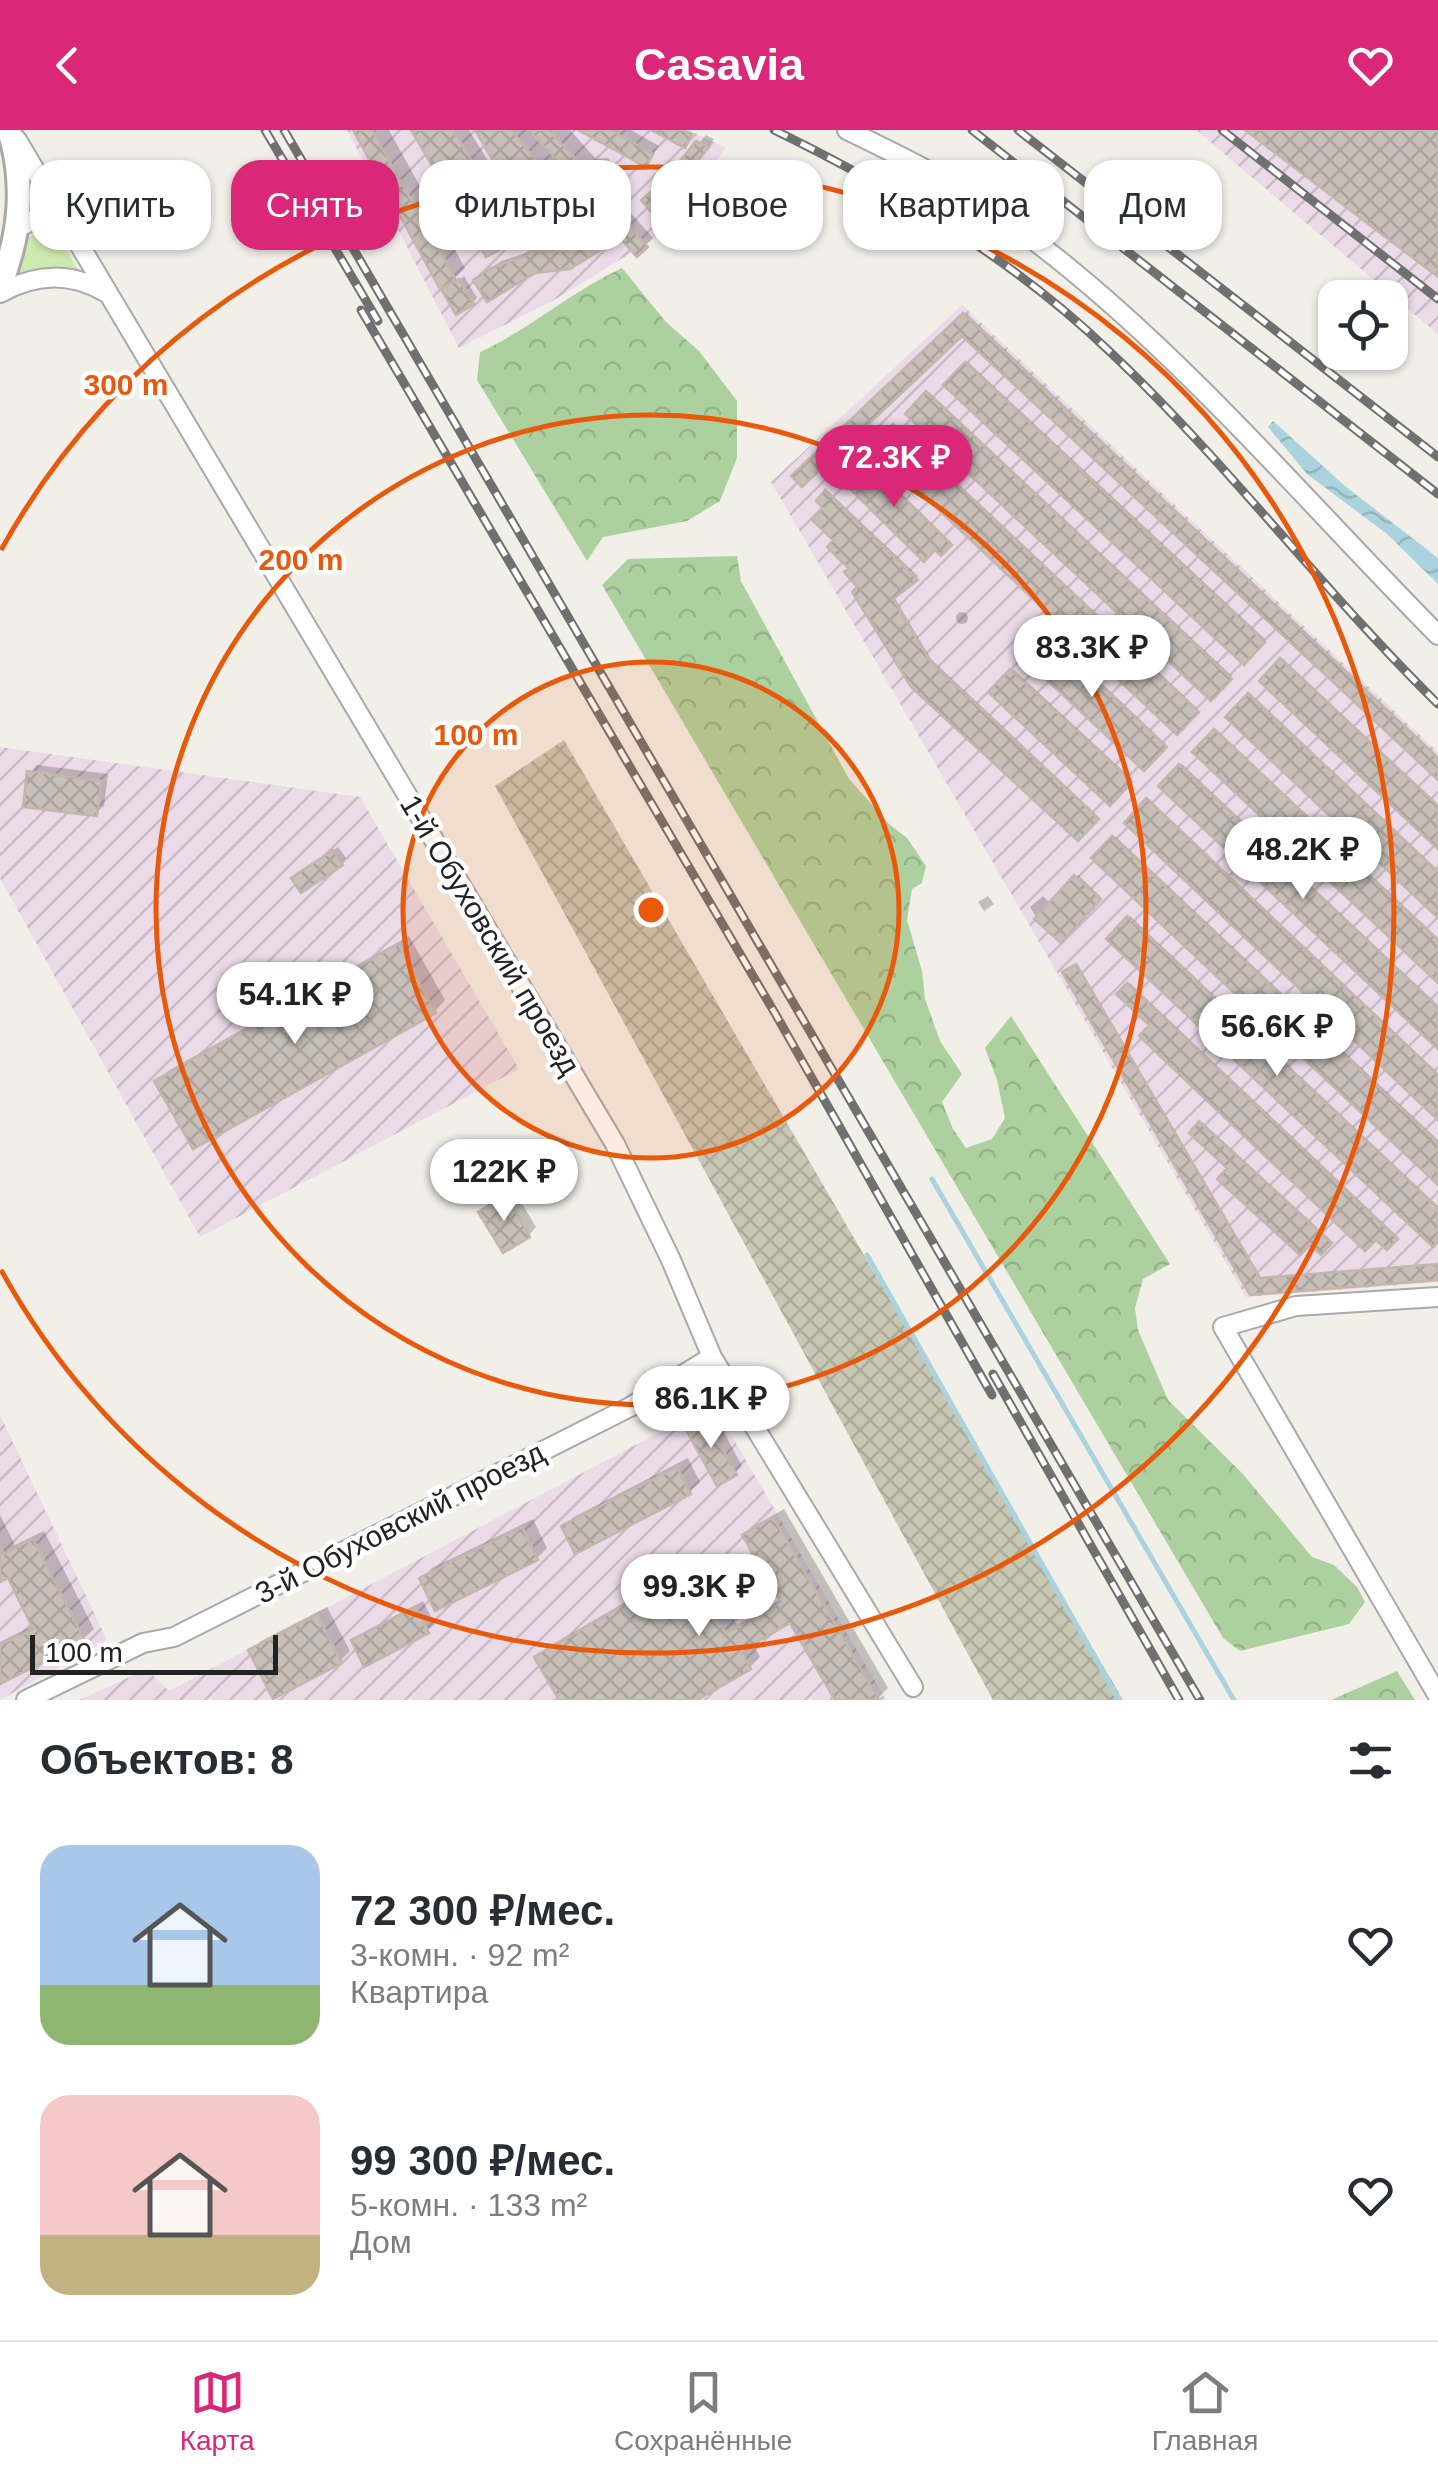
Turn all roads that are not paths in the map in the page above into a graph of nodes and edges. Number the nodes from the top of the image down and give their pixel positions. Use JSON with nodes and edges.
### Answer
{"nodes":[{"id":1,"x":10,"y":130,"type":"edge"},
{"id":2,"x":847,"y":130,"type":"edge"},
{"id":3,"x":30,"y":163,"type":"edge"},
{"id":4,"x":30,"y":224,"type":"edge"},
{"id":5,"x":14,"y":236,"type":"junction"},
{"id":6,"x":83,"y":250,"type":"edge"},
{"id":7,"x":0,"y":267,"type":"edge"},
{"id":8,"x":0,"y":285,"type":"edge"},
{"id":9,"x":0,"y":294,"type":"edge"},
{"id":10,"x":110,"y":294,"type":"junction"},
{"id":11,"x":1438,"y":636,"type":"edge"},
{"id":12,"x":1438,"y":1297,"type":"edge"},
{"id":13,"x":712,"y":1357,"type":"junction"},
{"id":14,"x":913,"y":1687,"type":"dead end"},
{"id":15,"x":1438,"y":1696,"type":"edge"},
{"id":16,"x":26,"y":1700,"type":"edge"}],
"edges":[{"from":1,"to":3,"type":"street","name":"1-й Обуховский проезд"},
{"from":1,"to":5,"type":"street"},
{"from":2,"to":11,"type":"street"},
{"from":4,"to":5,"type":"street"},
{"from":5,"to":7,"type":"street"},
{"from":5,"to":8,"type":"street"},
{"from":6,"to":10,"type":"street","name":"1-й Обуховский проезд"},
{"from":9,"to":10,"type":"street"},
{"from":10,"to":13,"type":"street","name":"1-й Обуховский проезд"},
{"from":12,"to":15,"type":"street"},
{"from":13,"to":14,"type":"street","name":"1-й Обуховский проезд"},
{"from":13,"to":16,"type":"street","name":"3-й Обуховский проезд"}]}
